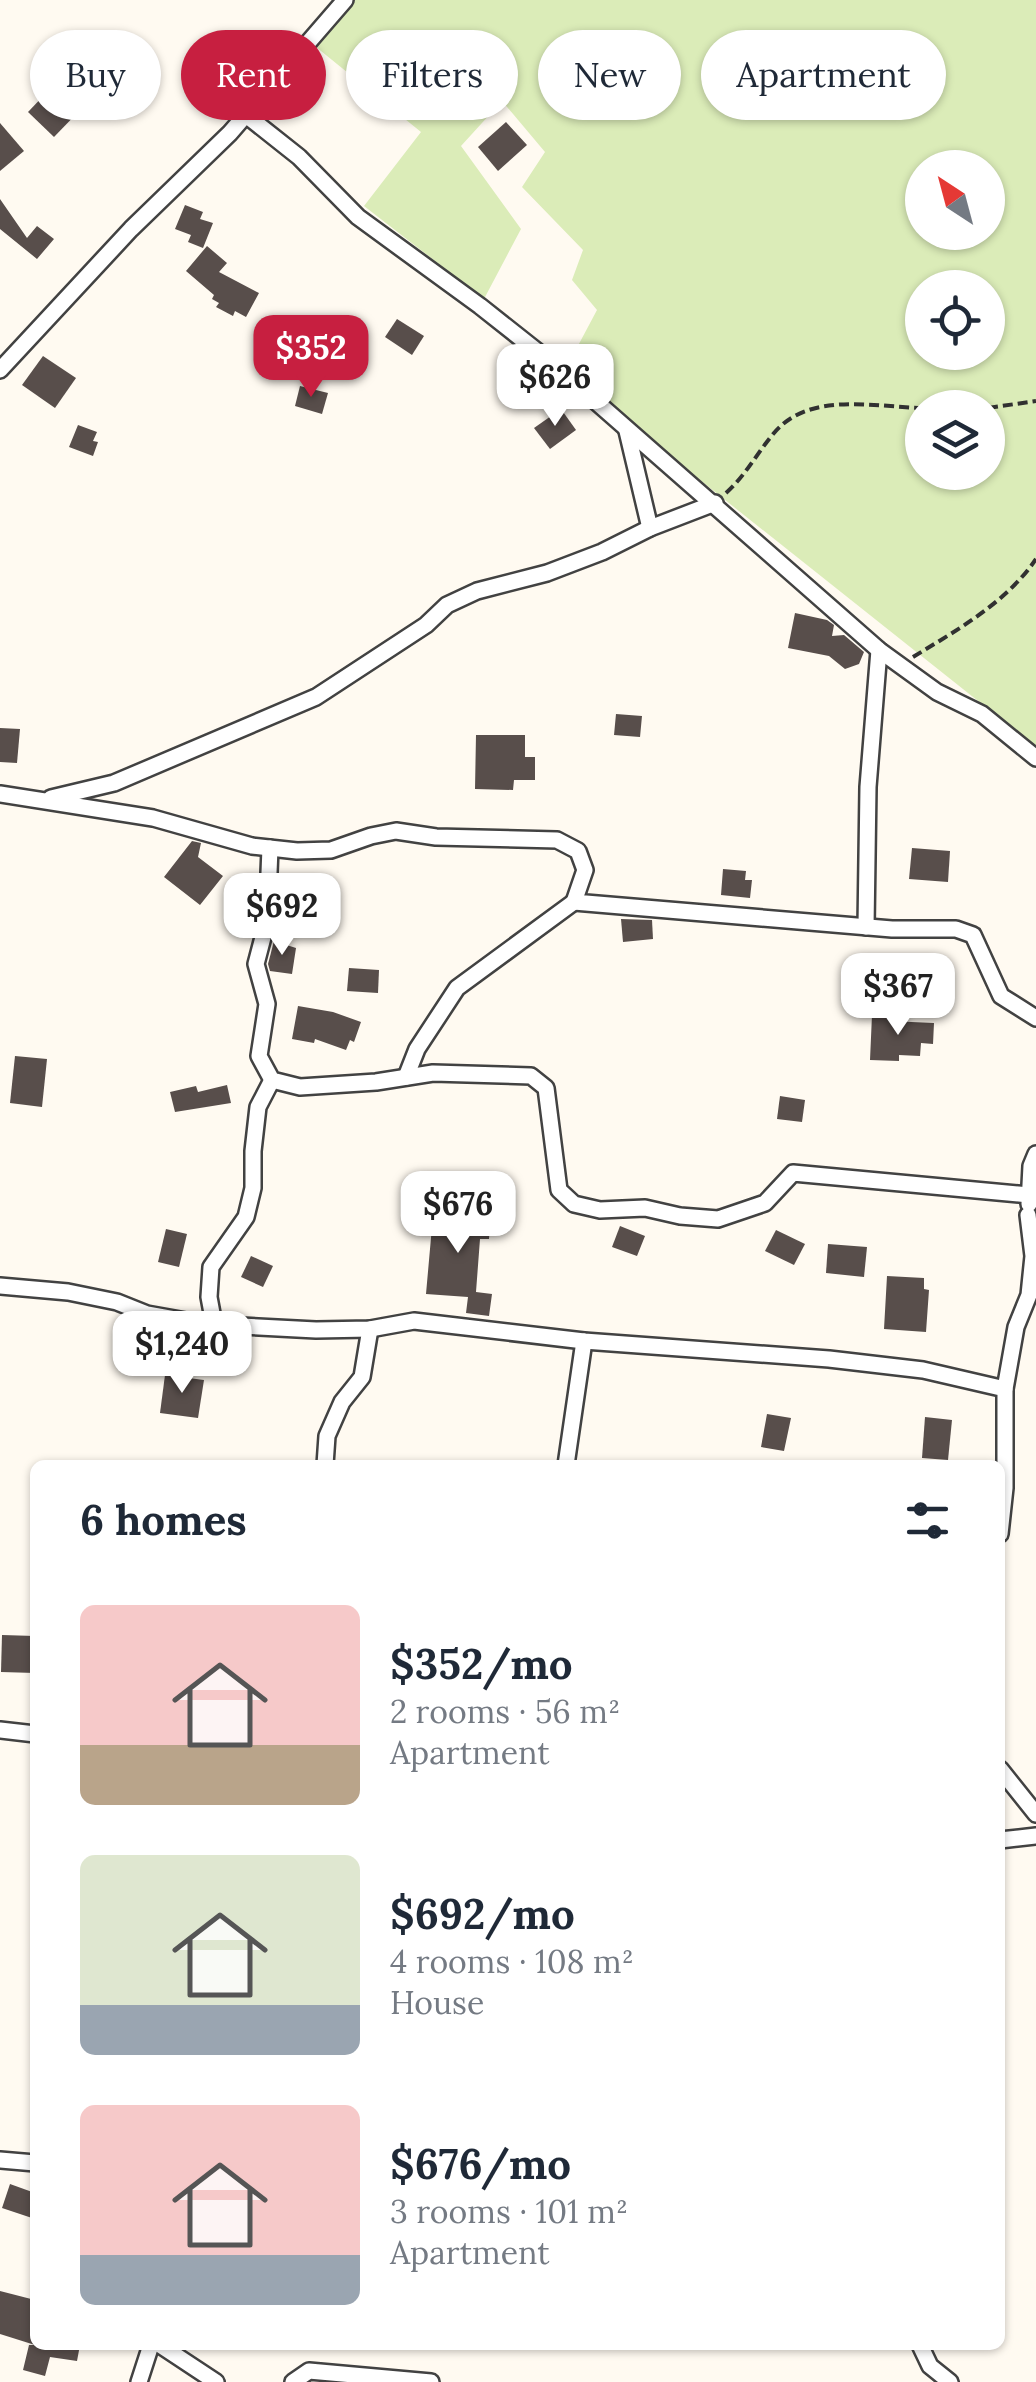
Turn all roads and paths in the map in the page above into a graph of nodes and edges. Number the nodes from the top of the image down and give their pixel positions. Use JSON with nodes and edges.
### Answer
{"nodes":[{"id":1,"x":345,"y":0,"type":"edge"},
{"id":2,"x":319,"y":30,"type":"edge"},
{"id":3,"x":240,"y":120,"type":"edge"},
{"id":4,"x":253,"y":120,"type":"edge"},
{"id":5,"x":0,"y":370,"type":"edge"},
{"id":6,"x":1036,"y":401,"type":"edge"},
{"id":7,"x":1005,"y":406,"type":"edge"},
{"id":8,"x":905,"y":407,"type":"edge"},
{"id":9,"x":627,"y":430,"type":"junction"},
{"id":10,"x":715,"y":503,"type":"junction"},
{"id":11,"x":650,"y":528,"type":"junction"},
{"id":12,"x":1036,"y":559,"type":"edge"},
{"id":13,"x":880,"y":650,"type":"junction"},
{"id":14,"x":901,"y":665,"type":"junction"},
{"id":15,"x":1036,"y":758,"type":"edge"},
{"id":16,"x":0,"y":794,"type":"edge"},
{"id":17,"x":42,"y":800,"type":"junction"},
{"id":18,"x":270,"y":848,"type":"junction"},
{"id":19,"x":574,"y":902,"type":"junction"},
{"id":20,"x":866,"y":927,"type":"junction"},
{"id":21,"x":1036,"y":1018,"type":"edge"},
{"id":22,"x":406,"y":1077,"type":"junction"},
{"id":23,"x":272,"y":1080,"type":"junction"},
{"id":24,"x":1036,"y":1154,"type":"edge"},
{"id":25,"x":1029,"y":1195,"type":"junction"},
{"id":26,"x":1032,"y":1215,"type":"edge"},
{"id":27,"x":0,"y":1286,"type":"edge"},
{"id":28,"x":214,"y":1324,"type":"junction"},
{"id":29,"x":370,"y":1329,"type":"junction"},
{"id":30,"x":584,"y":1341,"type":"junction"},
{"id":31,"x":1005,"y":1389,"type":"junction"},
{"id":32,"x":325,"y":1460,"type":"edge"},
{"id":33,"x":567,"y":1460,"type":"edge"},
{"id":34,"x":1005,"y":1460,"type":"edge"},
{"id":35,"x":1005,"y":1460,"type":"edge"},
{"id":36,"x":1005,"y":1488,"type":"edge"},
{"id":37,"x":0,"y":1730,"type":"edge"},
{"id":38,"x":30,"y":1733,"type":"edge"},
{"id":39,"x":1005,"y":1775,"type":"edge"},
{"id":40,"x":1036,"y":1814,"type":"edge"},
{"id":41,"x":1036,"y":1836,"type":"edge"},
{"id":42,"x":1005,"y":1839,"type":"edge"},
{"id":43,"x":0,"y":2160,"type":"edge"},
{"id":44,"x":30,"y":2163,"type":"edge"},
{"id":45,"x":149,"y":2350,"type":"edge"},
{"id":46,"x":168,"y":2350,"type":"edge"},
{"id":47,"x":922,"y":2350,"type":"edge"},
{"id":48,"x":139,"y":2382,"type":"edge"},
{"id":49,"x":216,"y":2382,"type":"edge"},
{"id":50,"x":293,"y":2382,"type":"edge"},
{"id":51,"x":431,"y":2382,"type":"edge"},
{"id":52,"x":950,"y":2382,"type":"edge"}],
"edges":[{"from":1,"to":2,"type":"street"},
{"from":3,"to":5,"type":"street"},
{"from":4,"to":9,"type":"street"},
{"from":6,"to":7,"type":"path"},
{"from":8,"to":10,"type":"path"},
{"from":9,"to":10,"type":"street"},
{"from":9,"to":11,"type":"street"},
{"from":10,"to":11,"type":"street"},
{"from":10,"to":13,"type":"street"},
{"from":11,"to":17,"type":"street"},
{"from":12,"to":14,"type":"path"},
{"from":13,"to":14,"type":"street"},
{"from":13,"to":20,"type":"street"},
{"from":14,"to":15,"type":"street"},
{"from":16,"to":17,"type":"street"},
{"from":17,"to":18,"type":"street"},
{"from":18,"to":19,"type":"street"},
{"from":18,"to":23,"type":"street"},
{"from":19,"to":20,"type":"street"},
{"from":19,"to":22,"type":"street"},
{"from":20,"to":21,"type":"street"},
{"from":22,"to":23,"type":"street"},
{"from":22,"to":25,"type":"street"},
{"from":23,"to":28,"type":"street"},
{"from":24,"to":25,"type":"street"},
{"from":25,"to":26,"type":"street"},
{"from":26,"to":31,"type":"street"},
{"from":27,"to":28,"type":"street"},
{"from":28,"to":29,"type":"street"},
{"from":29,"to":30,"type":"street"},
{"from":29,"to":32,"type":"street"},
{"from":30,"to":31,"type":"street"},
{"from":30,"to":33,"type":"street"},
{"from":31,"to":34,"type":"street"},
{"from":35,"to":36,"type":"street"},
{"from":37,"to":38,"type":"street"},
{"from":39,"to":40,"type":"street"},
{"from":41,"to":42,"type":"street"},
{"from":43,"to":44,"type":"street"},
{"from":45,"to":48,"type":"street"},
{"from":46,"to":49,"type":"street"},
{"from":47,"to":52,"type":"street"},
{"from":50,"to":51,"type":"street"}]}
